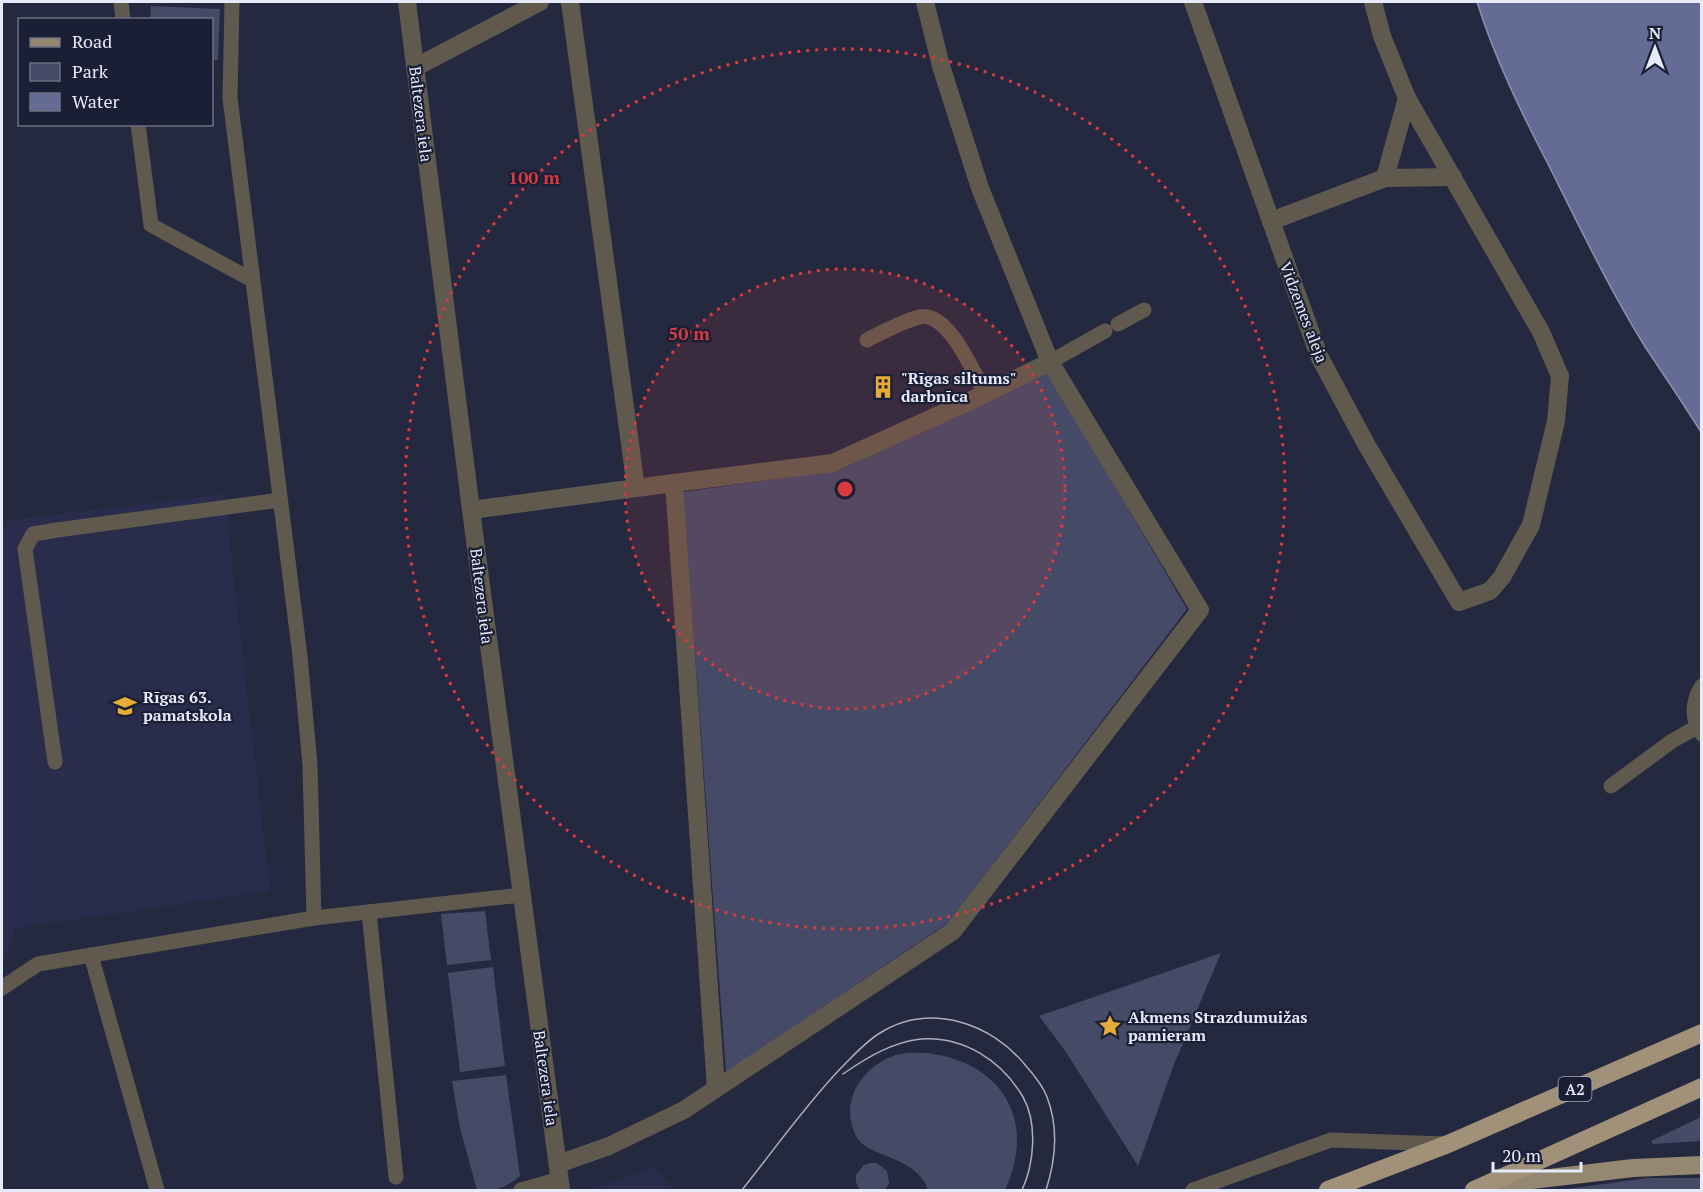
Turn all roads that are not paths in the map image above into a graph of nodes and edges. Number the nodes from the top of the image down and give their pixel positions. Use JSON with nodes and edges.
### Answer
{"nodes":[{"id":1,"x":121,"y":2,"type":"edge"},
{"id":2,"x":232,"y":2,"type":"edge"},
{"id":3,"x":407,"y":2,"type":"edge"},
{"id":4,"x":540,"y":2,"type":"edge"},
{"id":5,"x":570,"y":2,"type":"edge"},
{"id":6,"x":925,"y":2,"type":"edge"},
{"id":7,"x":1193,"y":2,"type":"edge"},
{"id":8,"x":1373,"y":2,"type":"edge"},
{"id":9,"x":123,"y":18,"type":"edge"},
{"id":10,"x":416,"y":67,"type":"junction"},
{"id":11,"x":1407,"y":98,"type":"junction"},
{"id":12,"x":138,"y":126,"type":"edge"},
{"id":13,"x":1454,"y":177,"type":"junction"},
{"id":14,"x":1385,"y":178,"type":"junction"},
{"id":15,"x":1271,"y":221,"type":"junction"},
{"id":16,"x":252,"y":280,"type":"junction"},
{"id":17,"x":1144,"y":310,"type":"dead end"},
{"id":18,"x":867,"y":340,"type":"dead end"},
{"id":19,"x":1050,"y":362,"type":"junction"},
{"id":20,"x":986,"y":394,"type":"junction"},
{"id":21,"x":674,"y":483,"type":"junction"},
{"id":22,"x":636,"y":488,"type":"junction"},
{"id":23,"x":280,"y":500,"type":"junction"},
{"id":24,"x":471,"y":510,"type":"junction"},
{"id":25,"x":1701,"y":686,"type":"edge"},
{"id":26,"x":1699,"y":730,"type":"edge"},
{"id":27,"x":55,"y":762,"type":"dead end"},
{"id":28,"x":1611,"y":786,"type":"dead end"},
{"id":29,"x":522,"y":895,"type":"junction"},
{"id":30,"x":369,"y":912,"type":"junction"},
{"id":31,"x":314,"y":918,"type":"junction"},
{"id":32,"x":91,"y":955,"type":"junction"},
{"id":33,"x":2,"y":988,"type":"edge"},
{"id":34,"x":1701,"y":1033,"type":"edge"},
{"id":35,"x":1701,"y":1087,"type":"edge"},
{"id":36,"x":716,"y":1088,"type":"junction"},
{"id":37,"x":1448,"y":1144,"type":"junction"},
{"id":38,"x":1701,"y":1165,"type":"edge"},
{"id":39,"x":396,"y":1177,"type":"dead end"},
{"id":40,"x":560,"y":1178,"type":"edge"},
{"id":41,"x":1481,"y":1188,"type":"edge"},
{"id":42,"x":157,"y":1191,"type":"edge"},
{"id":43,"x":522,"y":1191,"type":"edge"},
{"id":44,"x":1193,"y":1191,"type":"edge"},
{"id":45,"x":1328,"y":1191,"type":"edge"}],
"edges":[{"from":1,"to":9,"type":"lane"},
{"from":2,"to":16,"type":"lane"},
{"from":3,"to":10,"type":"street","name":"Baltezera iela"},
{"from":4,"to":10,"type":"street"},
{"from":5,"to":22,"type":"street"},
{"from":6,"to":19,"type":"street"},
{"from":7,"to":15,"type":"street","name":"Vidzemes aleja"},
{"from":8,"to":11,"type":"street"},
{"from":10,"to":24,"type":"street","name":"Baltezera iela"},
{"from":11,"to":13,"type":"street"},
{"from":11,"to":14,"type":"street"},
{"from":12,"to":16,"type":"lane"},
{"from":13,"to":14,"type":"street"},
{"from":13,"to":15,"type":"street","name":"Vidzemes aleja"},
{"from":14,"to":15,"type":"street"},
{"from":16,"to":23,"type":"lane"},
{"from":17,"to":19,"type":"lane"},
{"from":18,"to":20,"type":"lane"},
{"from":19,"to":20,"type":"street"},
{"from":19,"to":36,"type":"street"},
{"from":20,"to":21,"type":"street"},
{"from":21,"to":22,"type":"street"},
{"from":21,"to":36,"type":"street"},
{"from":22,"to":24,"type":"street"},
{"from":23,"to":27,"type":"lane"},
{"from":23,"to":31,"type":"lane"},
{"from":24,"to":29,"type":"street","name":"Baltezera iela"},
{"from":25,"to":26,"type":"lane"},
{"from":26,"to":28,"type":"lane"},
{"from":29,"to":30,"type":"lane"},
{"from":29,"to":40,"type":"street","name":"Baltezera iela"},
{"from":30,"to":31,"type":"lane"},
{"from":30,"to":39,"type":"lane"},
{"from":31,"to":32,"type":"lane"},
{"from":32,"to":33,"type":"lane"},
{"from":32,"to":42,"type":"lane"},
{"from":34,"to":37,"type":"highway","number":"A2"},
{"from":35,"to":41,"type":"highway"},
{"from":36,"to":40,"type":"street"},
{"from":37,"to":44,"type":"lane"},
{"from":37,"to":45,"type":"highway","number":"A2"},
{"from":38,"to":41,"type":"main road"},
{"from":40,"to":43,"type":"lane"}]}
